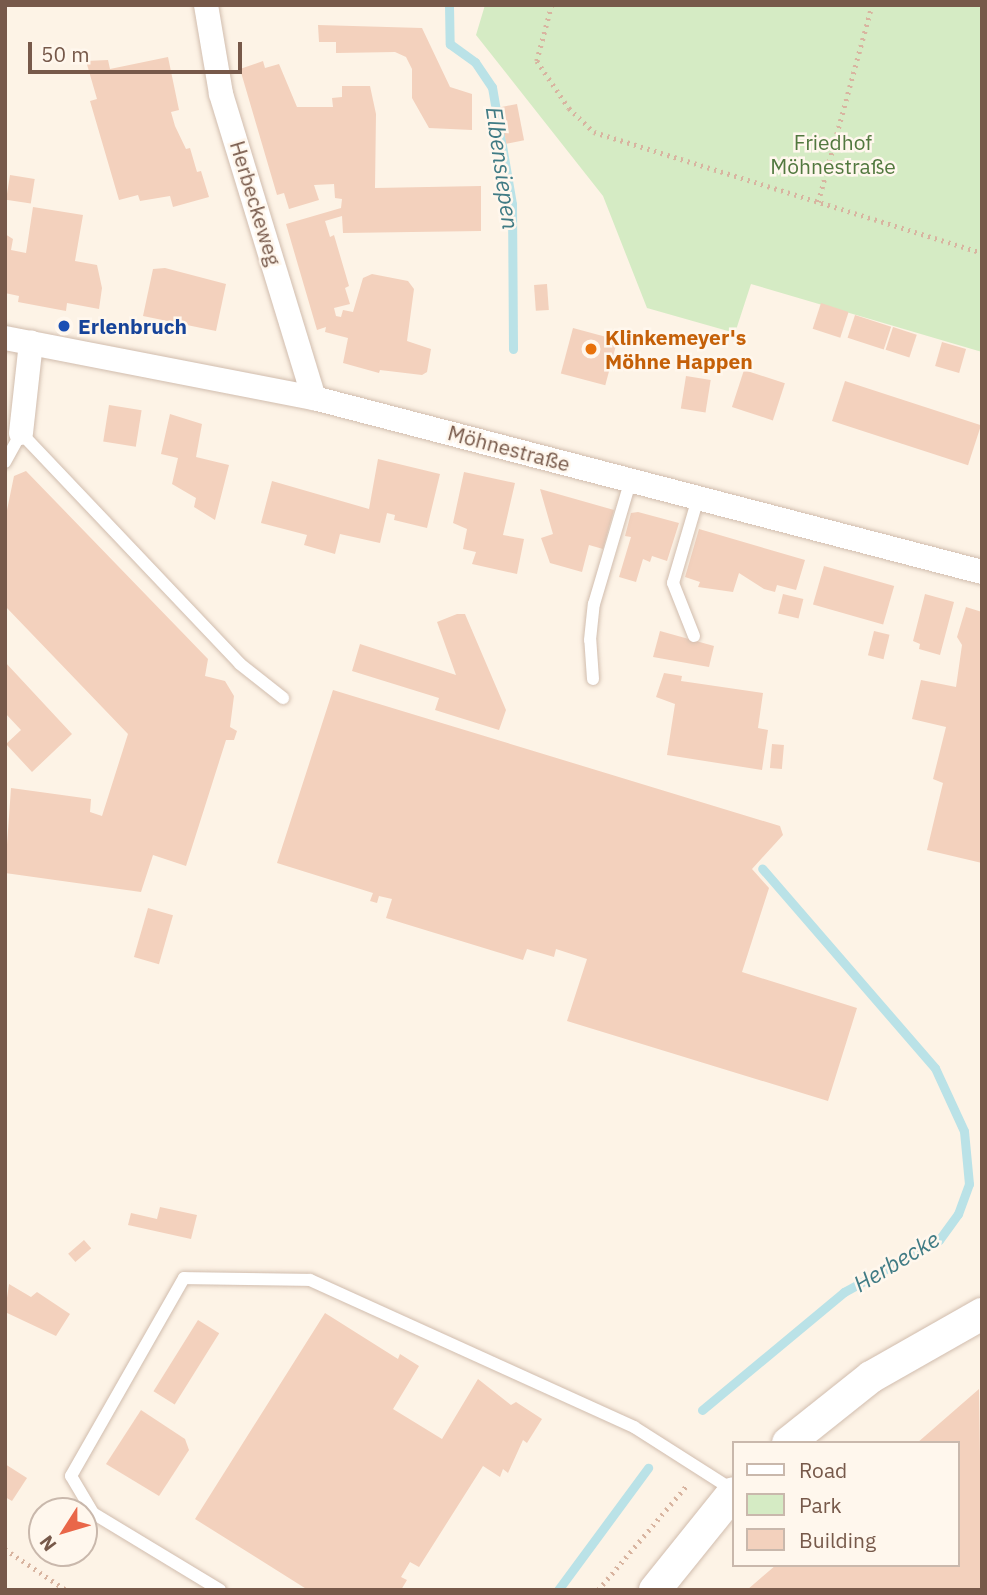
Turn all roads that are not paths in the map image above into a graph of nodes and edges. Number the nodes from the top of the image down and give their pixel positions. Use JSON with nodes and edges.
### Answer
{"nodes":[{"id":1,"x":206,"y":5,"type":"edge"},
{"id":2,"x":5,"y":338,"type":"edge"},
{"id":3,"x":31,"y":343,"type":"junction"},
{"id":4,"x":314,"y":398,"type":"junction"},
{"id":5,"x":21,"y":433,"type":"junction"},
{"id":6,"x":5,"y":462,"type":"edge"},
{"id":7,"x":631,"y":479,"type":"junction"},
{"id":8,"x":698,"y":498,"type":"junction"},
{"id":9,"x":982,"y":572,"type":"edge"},
{"id":10,"x":694,"y":636,"type":"dead end"},
{"id":11,"x":593,"y":679,"type":"dead end"},
{"id":12,"x":283,"y":698,"type":"dead end"},
{"id":13,"x":982,"y":1314,"type":"edge"},
{"id":14,"x":791,"y":1441,"type":"edge"},
{"id":15,"x":732,"y":1491,"type":"edge"},
{"id":16,"x":732,"y":1493,"type":"edge"},
{"id":17,"x":220,"y":1590,"type":"edge"},
{"id":18,"x":655,"y":1590,"type":"edge"}],
"edges":[{"from":1,"to":4,"type":"street","name":"Herbeckeweg"},
{"from":2,"to":3,"type":"street","name":"Möhnestraße"},
{"from":3,"to":4,"type":"street","name":"Möhnestraße"},
{"from":3,"to":5,"type":"street"},
{"from":4,"to":7,"type":"street","name":"Möhnestraße"},
{"from":5,"to":6,"type":"lane"},
{"from":5,"to":12,"type":"lane"},
{"from":7,"to":8,"type":"street","name":"Möhnestraße"},
{"from":7,"to":11,"type":"lane"},
{"from":8,"to":9,"type":"street","name":"Möhnestraße"},
{"from":8,"to":10,"type":"lane"},
{"from":13,"to":14,"type":"street"},
{"from":15,"to":17,"type":"lane"},
{"from":16,"to":18,"type":"street"}]}
